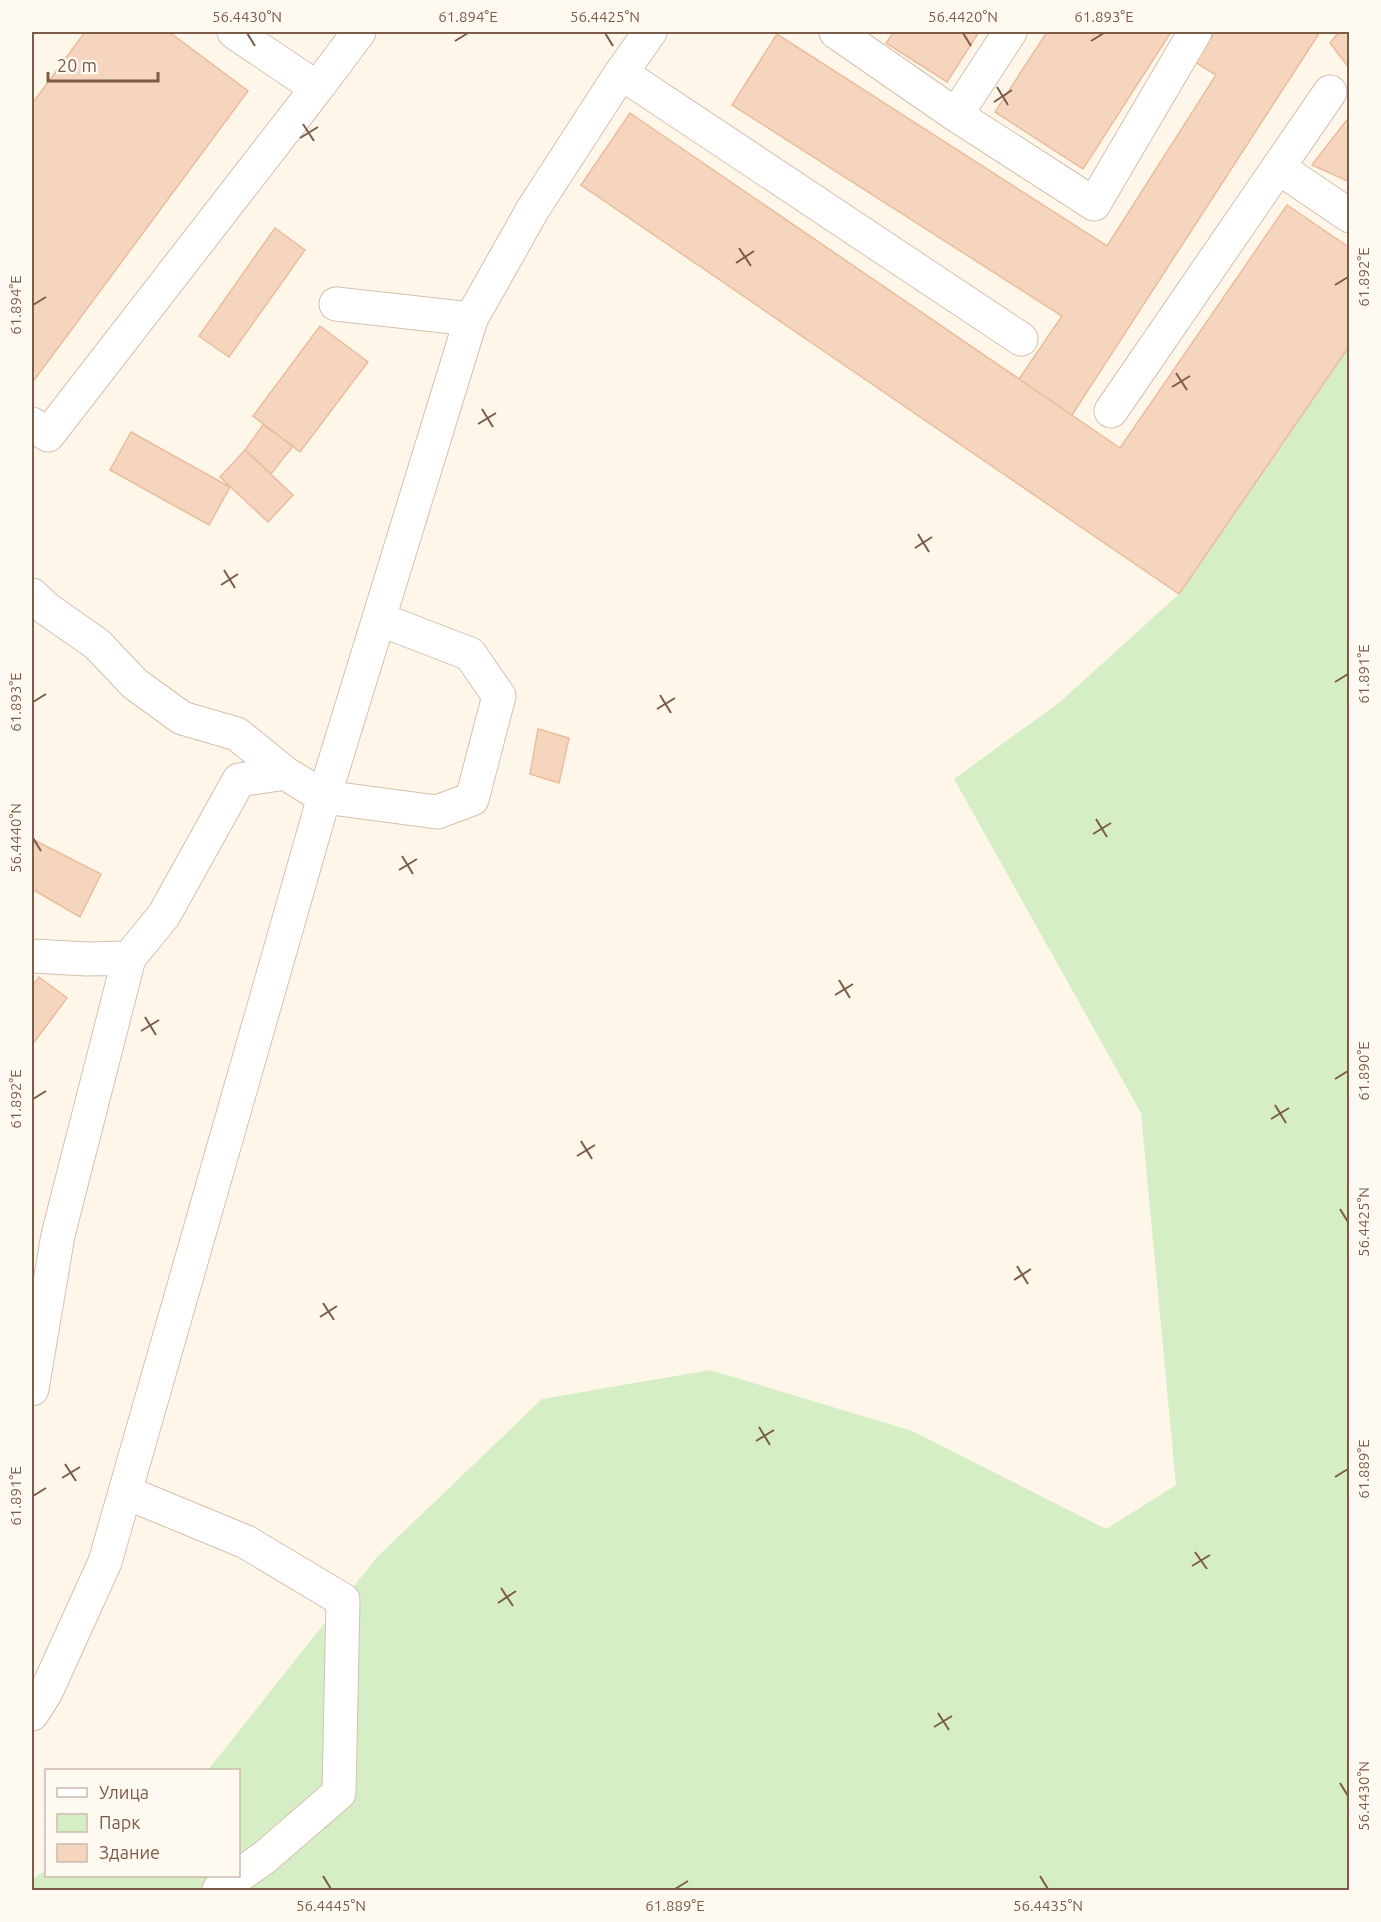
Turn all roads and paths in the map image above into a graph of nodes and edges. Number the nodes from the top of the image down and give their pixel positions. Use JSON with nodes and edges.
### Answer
{"nodes":[{"id":1,"x":234,"y":32,"type":"edge"},
{"id":2,"x":359,"y":32,"type":"edge"},
{"id":3,"x":650,"y":32,"type":"edge"},
{"id":4,"x":1010,"y":32,"type":"edge"},
{"id":5,"x":1195,"y":32,"type":"edge"},
{"id":6,"x":851,"y":36,"type":"edge"},
{"id":7,"x":621,"y":73,"type":"junction"},
{"id":8,"x":317,"y":88,"type":"junction"},
{"id":9,"x":1330,"y":92,"type":"dead end"},
{"id":10,"x":956,"y":115,"type":"junction"},
{"id":11,"x":1279,"y":168,"type":"junction"},
{"id":12,"x":1350,"y":216,"type":"edge"},
{"id":13,"x":336,"y":304,"type":"dead end"},
{"id":14,"x":471,"y":319,"type":"junction"},
{"id":15,"x":1021,"y":339,"type":"dead end"},
{"id":16,"x":1111,"y":411,"type":"dead end"},
{"id":17,"x":32,"y":424,"type":"edge"},
{"id":18,"x":32,"y":595,"type":"edge"},
{"id":19,"x":379,"y":619,"type":"junction"},
{"id":20,"x":285,"y":773,"type":"junction"},
{"id":21,"x":324,"y":797,"type":"junction"},
{"id":22,"x":32,"y":956,"type":"edge"},
{"id":23,"x":129,"y":958,"type":"junction"},
{"id":24,"x":32,"y":1389,"type":"edge"},
{"id":25,"x":125,"y":1492,"type":"junction"},
{"id":26,"x":32,"y":1714,"type":"edge"},
{"id":27,"x":240,"y":1875,"type":"edge"},
{"id":28,"x":237,"y":1877,"type":"edge"},
{"id":29,"x":219,"y":1890,"type":"edge"}],
"edges":[{"from":1,"to":8,"type":"street"},
{"from":2,"to":8,"type":"street"},
{"from":3,"to":7,"type":"street"},
{"from":4,"to":10,"type":"street"},
{"from":5,"to":10,"type":"street"},
{"from":6,"to":10,"type":"street"},
{"from":7,"to":14,"type":"street"},
{"from":7,"to":15,"type":"street"},
{"from":8,"to":17,"type":"street"},
{"from":9,"to":11,"type":"street"},
{"from":11,"to":12,"type":"street"},
{"from":11,"to":16,"type":"street"},
{"from":13,"to":14,"type":"street"},
{"from":14,"to":19,"type":"street"},
{"from":18,"to":20,"type":"street"},
{"from":19,"to":21,"type":"street"},
{"from":19,"to":21,"type":"street"},
{"from":20,"to":21,"type":"street"},
{"from":20,"to":23,"type":"street"},
{"from":21,"to":25,"type":"street"},
{"from":22,"to":23,"type":"street"},
{"from":23,"to":24,"type":"street"},
{"from":25,"to":26,"type":"street"},
{"from":25,"to":27,"type":"street"},
{"from":28,"to":29,"type":"street"}]}
